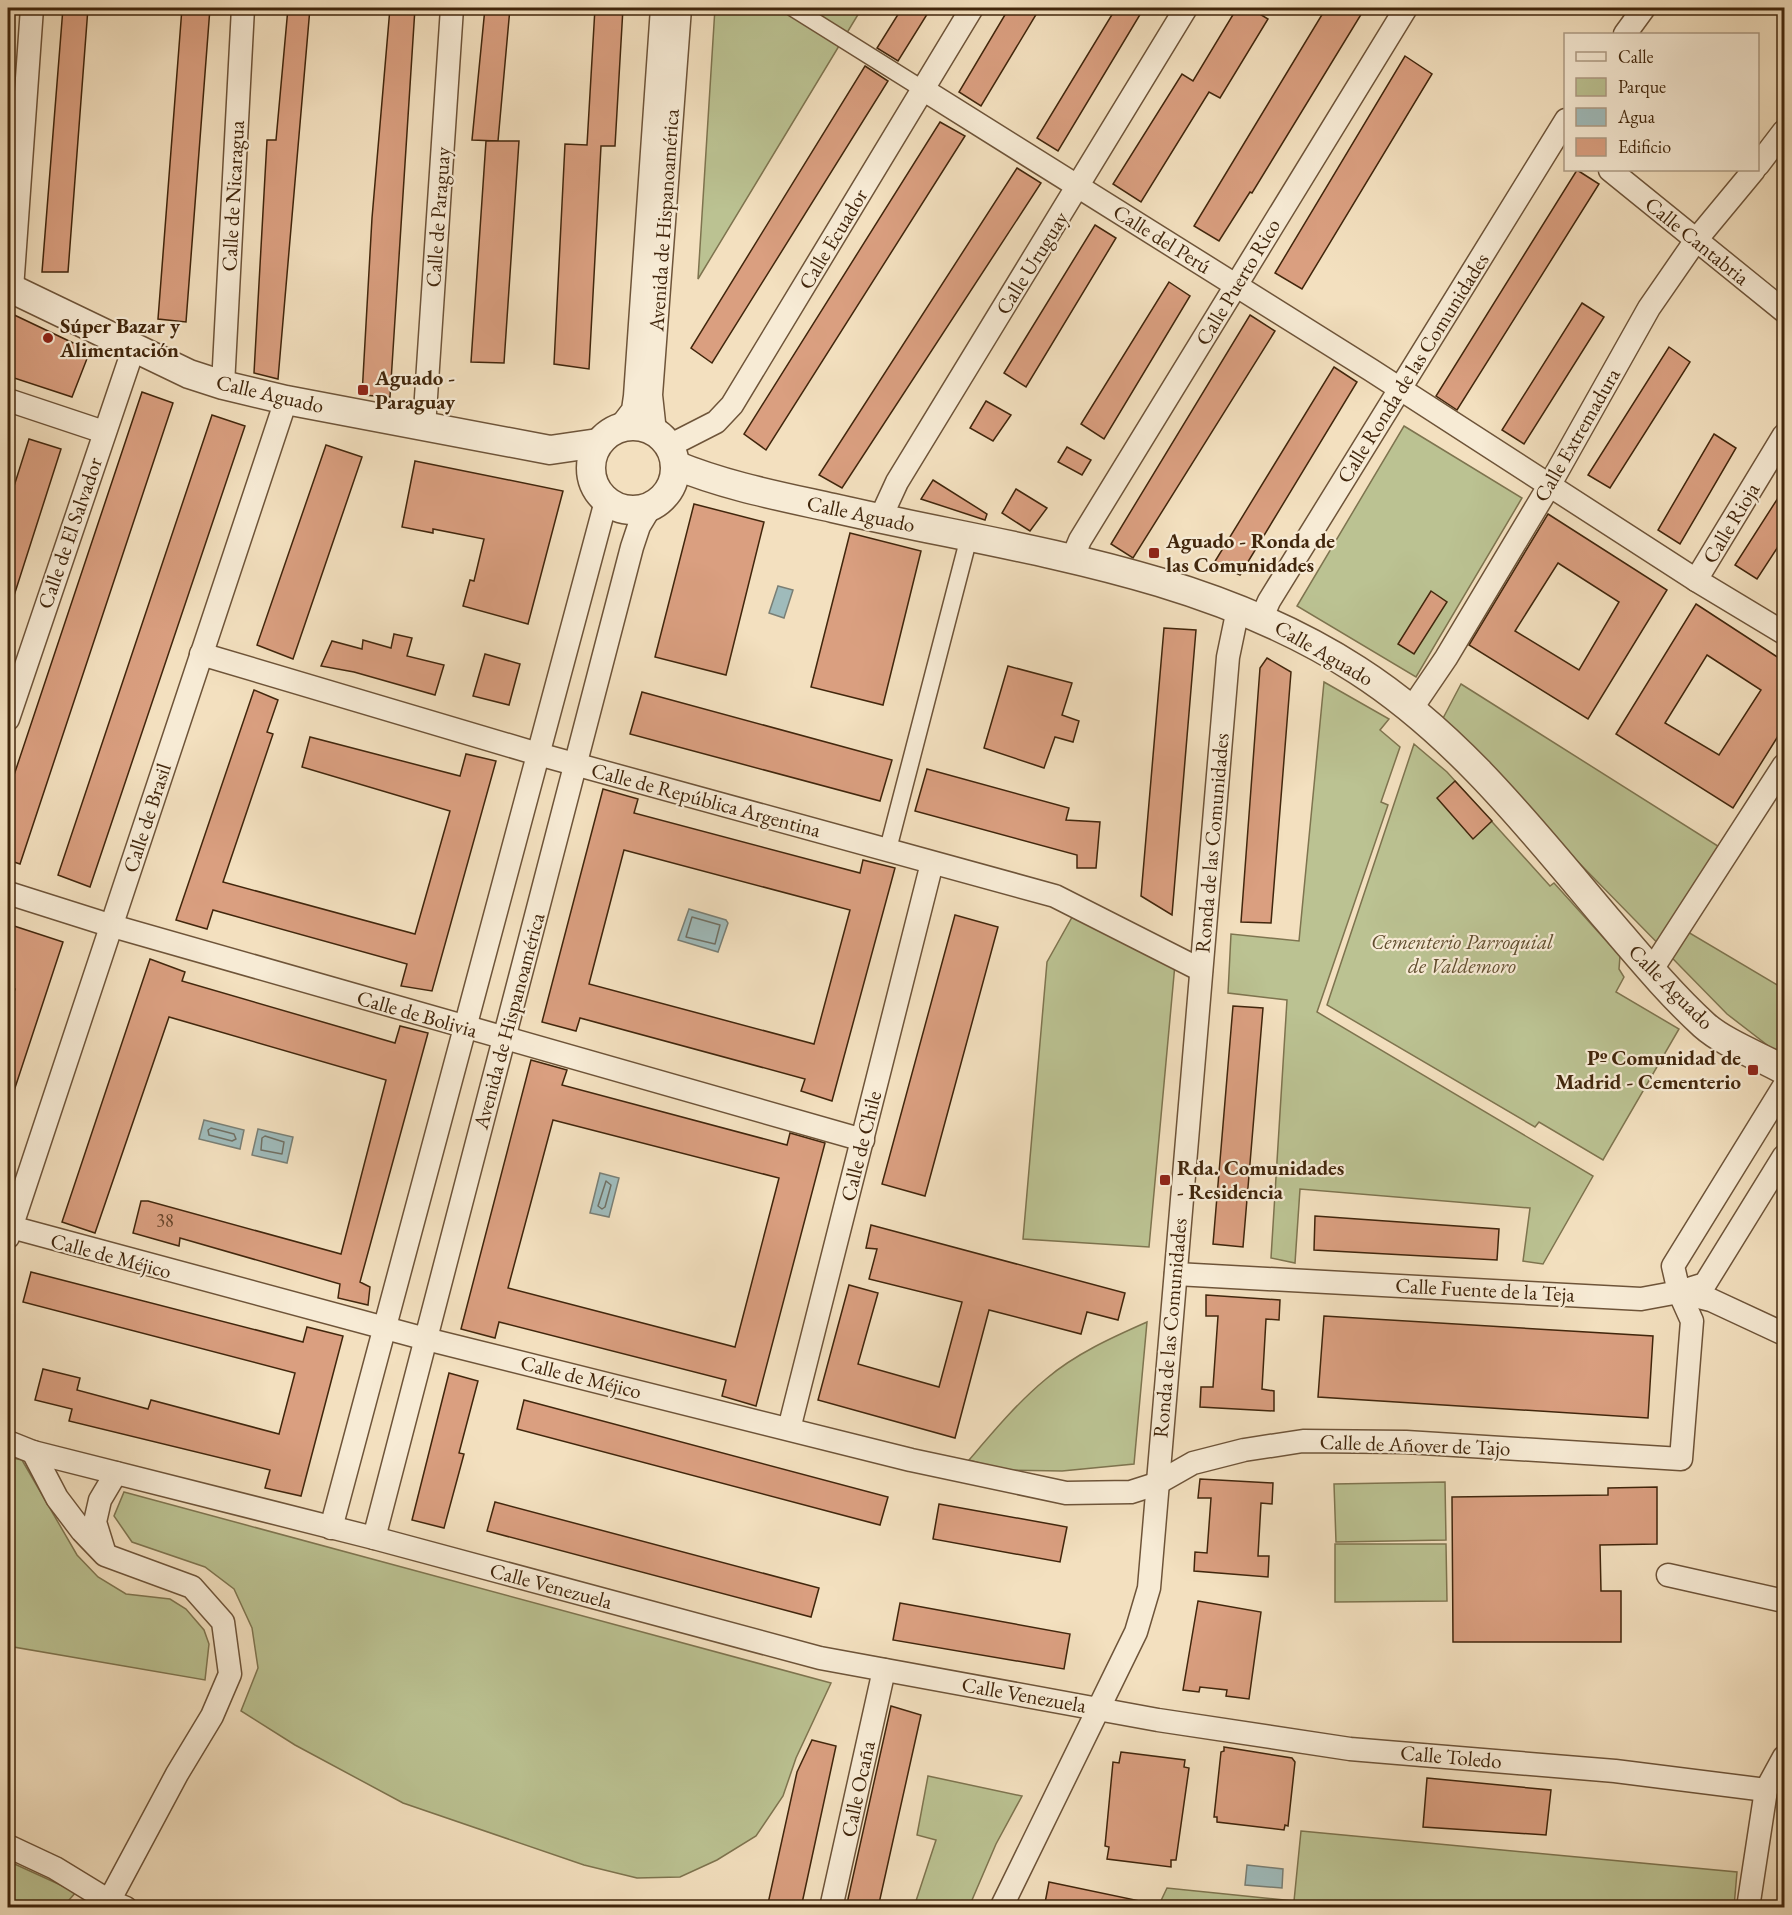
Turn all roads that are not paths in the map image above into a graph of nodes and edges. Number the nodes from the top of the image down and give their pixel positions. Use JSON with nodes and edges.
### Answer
{"nodes":[{"id":1,"x":32,"y":8,"type":"edge"},
{"id":2,"x":243,"y":8,"type":"edge"},
{"id":3,"x":452,"y":8,"type":"edge"},
{"id":4,"x":662,"y":8,"type":"edge"},
{"id":5,"x":680,"y":8,"type":"edge"},
{"id":6,"x":793,"y":8,"type":"edge"},
{"id":7,"x":972,"y":8,"type":"edge"},
{"id":8,"x":1186,"y":8,"type":"edge"},
{"id":9,"x":1406,"y":8,"type":"edge"},
{"id":10,"x":1644,"y":8,"type":"edge"},
{"id":11,"x":1626,"y":33,"type":"edge"},
{"id":12,"x":924,"y":90,"type":"junction"},
{"id":13,"x":1564,"y":127,"type":"edge"},
{"id":14,"x":1785,"y":132,"type":"edge"},
{"id":15,"x":1759,"y":164,"type":"edge"},
{"id":16,"x":1611,"y":171,"type":"edge"},
{"id":17,"x":1753,"y":171,"type":"edge"},
{"id":18,"x":1078,"y":187,"type":"junction"},
{"id":19,"x":1696,"y":240,"type":"junction"},
{"id":20,"x":1236,"y":285,"type":"junction"},
{"id":21,"x":10,"y":288,"type":"edge"},
{"id":22,"x":1785,"y":312,"type":"edge"},
{"id":23,"x":134,"y":347,"type":"junction"},
{"id":24,"x":223,"y":385,"type":"junction"},
{"id":25,"x":1400,"y":389,"type":"junction"},
{"id":26,"x":8,"y":400,"type":"edge"},
{"id":27,"x":286,"y":400,"type":"junction"},
{"id":28,"x":620,"y":427,"type":"junction"},
{"id":29,"x":424,"y":428,"type":"junction"},
{"id":30,"x":104,"y":432,"type":"junction"},
{"id":31,"x":1785,"y":435,"type":"edge"},
{"id":32,"x":598,"y":444,"type":"junction"},
{"id":33,"x":667,"y":448,"type":"junction"},
{"id":34,"x":550,"y":450,"type":"junction"},
{"id":35,"x":723,"y":483,"type":"junction"},
{"id":36,"x":1549,"y":486,"type":"junction"},
{"id":37,"x":599,"y":490,"type":"junction"},
{"id":38,"x":659,"y":499,"type":"junction"},
{"id":39,"x":880,"y":519,"type":"junction"},
{"id":40,"x":969,"y":537,"type":"junction"},
{"id":41,"x":1072,"y":559,"type":"junction"},
{"id":42,"x":1696,"y":580,"type":"junction"},
{"id":43,"x":1250,"y":613,"type":"junction"},
{"id":44,"x":1785,"y":633,"type":"edge"},
{"id":45,"x":201,"y":654,"type":"junction"},
{"id":46,"x":1413,"y":708,"type":"junction"},
{"id":47,"x":8,"y":719,"type":"edge"},
{"id":48,"x":538,"y":754,"type":"junction"},
{"id":49,"x":575,"y":765,"type":"junction"},
{"id":50,"x":1785,"y":765,"type":"edge"},
{"id":51,"x":888,"y":849,"type":"junction"},
{"id":52,"x":932,"y":863,"type":"junction"},
{"id":53,"x":8,"y":893,"type":"edge"},
{"id":54,"x":109,"y":926,"type":"junction"},
{"id":55,"x":1201,"y":969,"type":"junction"},
{"id":56,"x":1651,"y":970,"type":"junction"},
{"id":57,"x":465,"y":1028,"type":"junction"},
{"id":58,"x":505,"y":1038,"type":"junction"},
{"id":59,"x":1785,"y":1070,"type":"edge"},
{"id":60,"x":1785,"y":1086,"type":"edge"},
{"id":61,"x":863,"y":1140,"type":"junction"},
{"id":62,"x":1785,"y":1156,"type":"edge"},
{"id":63,"x":9,"y":1232,"type":"edge"},
{"id":64,"x":1176,"y":1274,"type":"junction"},
{"id":65,"x":1679,"y":1292,"type":"junction"},
{"id":66,"x":385,"y":1327,"type":"junction"},
{"id":67,"x":1785,"y":1334,"type":"edge"},
{"id":68,"x":426,"y":1338,"type":"junction"},
{"id":69,"x":789,"y":1429,"type":"junction"},
{"id":70,"x":8,"y":1442,"type":"edge"},
{"id":71,"x":33,"y":1452,"type":"junction"},
{"id":72,"x":116,"y":1473,"type":"junction"},
{"id":73,"x":1156,"y":1485,"type":"junction"},
{"id":74,"x":331,"y":1528,"type":"junction"},
{"id":75,"x":374,"y":1538,"type":"junction"},
{"id":76,"x":105,"y":1555,"type":"junction"},
{"id":77,"x":1668,"y":1575,"type":"dead end"},
{"id":78,"x":1785,"y":1601,"type":"edge"},
{"id":79,"x":884,"y":1670,"type":"junction"},
{"id":80,"x":1100,"y":1709,"type":"junction"},
{"id":81,"x":1785,"y":1756,"type":"edge"},
{"id":82,"x":1766,"y":1790,"type":"junction"},
{"id":83,"x":8,"y":1846,"type":"edge"},
{"id":84,"x":118,"y":1904,"type":"edge"},
{"id":85,"x":831,"y":1908,"type":"edge"},
{"id":86,"x":1001,"y":1908,"type":"edge"},
{"id":87,"x":1748,"y":1908,"type":"edge"}],
"edges":[{"from":1,"to":21,"type":"street"},
{"from":2,"to":24,"type":"street","name":"Calle de Nicaragua"},
{"from":3,"to":29,"type":"street","name":"Calle de Paraguay"},
{"from":4,"to":28,"type":"street","name":"Avenida de Hispanoamérica"},
{"from":5,"to":33,"type":"street","name":"Avenida de Hispanoamérica"},
{"from":6,"to":12,"type":"street"},
{"from":7,"to":12,"type":"street","name":"Calle Ecuador"},
{"from":8,"to":18,"type":"street","name":"Calle Uruguay"},
{"from":9,"to":20,"type":"street","name":"Calle Puerto Rico"},
{"from":10,"to":11,"type":"street"},
{"from":12,"to":18,"type":"street","name":"Calle del Perú"},
{"from":12,"to":33,"type":"street","name":"Calle Ecuador"},
{"from":13,"to":25,"type":"street","name":"Calle Ronda de las Comunidades"},
{"from":14,"to":15,"type":"street"},
{"from":16,"to":19,"type":"street","name":"Calle Cantabria"},
{"from":17,"to":19,"type":"street","name":"Calle Extremadura"},
{"from":18,"to":20,"type":"street","name":"Calle del Perú"},
{"from":18,"to":39,"type":"street","name":"Calle Uruguay"},
{"from":19,"to":22,"type":"street","name":"Calle Cantabria"},
{"from":19,"to":36,"type":"street","name":"Calle Extremadura"},
{"from":20,"to":25,"type":"street","name":"Calle del Perú"},
{"from":20,"to":41,"type":"street","name":"Calle Puerto Rico"},
{"from":21,"to":23,"type":"street","name":"Calle Aguado"},
{"from":23,"to":24,"type":"street","name":"Calle Aguado"},
{"from":23,"to":30,"type":"street","name":"Calle de El Salvador"},
{"from":24,"to":27,"type":"street","name":"Calle Aguado"},
{"from":25,"to":36,"type":"street","name":"Calle del Perú"},
{"from":25,"to":43,"type":"street","name":"Calle Ronda de las Comunidades"},
{"from":26,"to":30,"type":"street"},
{"from":27,"to":29,"type":"street","name":"Calle Aguado"},
{"from":27,"to":45,"type":"street","name":"Calle de Brasil"},
{"from":28,"to":32,"type":"street"},
{"from":28,"to":33,"type":"street"},
{"from":29,"to":34,"type":"street","name":"Calle Aguado"},
{"from":30,"to":47,"type":"street","name":"Calle de El Salvador"},
{"from":31,"to":42,"type":"street","name":"Calle Rioja"},
{"from":32,"to":34,"type":"street","name":"Calle Aguado"},
{"from":32,"to":37,"type":"street"},
{"from":33,"to":35,"type":"street","name":"Calle Aguado"},
{"from":33,"to":38,"type":"street"},
{"from":34,"to":37,"type":"street","name":"Calle Aguado"},
{"from":35,"to":38,"type":"street","name":"Calle Aguado"},
{"from":35,"to":39,"type":"street","name":"Calle Aguado"},
{"from":36,"to":42,"type":"street","name":"Calle del Perú"},
{"from":36,"to":46,"type":"street","name":"Calle Extremadura"},
{"from":37,"to":38,"type":"street"},
{"from":37,"to":48,"type":"street","name":"Avenida de Hispanoamérica"},
{"from":38,"to":49,"type":"street","name":"Avenida de Hispanoamérica"},
{"from":39,"to":40,"type":"street","name":"Calle Aguado"},
{"from":40,"to":41,"type":"street","name":"Calle Aguado"},
{"from":40,"to":51,"type":"street"},
{"from":41,"to":43,"type":"street","name":"Calle Aguado"},
{"from":42,"to":44,"type":"street","name":"Calle del Perú"},
{"from":43,"to":46,"type":"street","name":"Calle Aguado"},
{"from":43,"to":55,"type":"street","name":"Ronda de las Comunidades"},
{"from":45,"to":48,"type":"street","name":"Calle de República Argentina"},
{"from":45,"to":54,"type":"street","name":"Calle de Brasil"},
{"from":46,"to":56,"type":"street","name":"Calle Aguado"},
{"from":48,"to":49,"type":"street","name":"Calle de República Argentina"},
{"from":48,"to":57,"type":"street","name":"Avenida de Hispanoamérica"},
{"from":49,"to":51,"type":"street","name":"Calle de República Argentina"},
{"from":49,"to":58,"type":"street","name":"Avenida de Hispanoamérica"},
{"from":50,"to":56,"type":"street"},
{"from":51,"to":52,"type":"street","name":"Calle de República Argentina"},
{"from":52,"to":55,"type":"street","name":"Calle de República Argentina"},
{"from":52,"to":61,"type":"street","name":"Calle de Chile"},
{"from":53,"to":54,"type":"street","name":"Calle de Bolivia"},
{"from":54,"to":57,"type":"street","name":"Calle de Bolivia"},
{"from":54,"to":63,"type":"street","name":"Calle de Brasil"},
{"from":55,"to":64,"type":"street","name":"Ronda de las Comunidades"},
{"from":56,"to":59,"type":"street","name":"Calle Aguado"},
{"from":57,"to":58,"type":"street","name":"Calle de Bolivia"},
{"from":57,"to":66,"type":"street","name":"Avenida de Hispanoamérica"},
{"from":58,"to":61,"type":"street","name":"Calle de Bolivia"},
{"from":58,"to":68,"type":"street","name":"Avenida de Hispanoamérica"},
{"from":60,"to":65,"type":"street"},
{"from":61,"to":69,"type":"street","name":"Calle de Chile"},
{"from":62,"to":65,"type":"street"},
{"from":63,"to":66,"type":"street","name":"Calle de Méjico"},
{"from":64,"to":65,"type":"street","name":"Calle Fuente de la Teja"},
{"from":64,"to":73,"type":"street","name":"Ronda de las Comunidades"},
{"from":65,"to":67,"type":"street","name":"Calle Fuente de la Teja"},
{"from":65,"to":73,"type":"street","name":"Calle de Añover de Tajo"},
{"from":66,"to":68,"type":"street","name":"Calle de Méjico"},
{"from":66,"to":74,"type":"street","name":"Avenida de Hispanoamérica"},
{"from":68,"to":69,"type":"street","name":"Calle de Méjico"},
{"from":68,"to":75,"type":"street","name":"Avenida de Hispanoamérica"},
{"from":69,"to":73,"type":"street","name":"Calle de Méjico"},
{"from":70,"to":71,"type":"street","name":"Calle Venezuela"},
{"from":71,"to":72,"type":"street","name":"Calle Venezuela"},
{"from":71,"to":76,"type":"street"},
{"from":72,"to":74,"type":"street","name":"Calle Venezuela"},
{"from":72,"to":76,"type":"street"},
{"from":73,"to":80,"type":"street","name":"Ronda de las Comunidades"},
{"from":74,"to":75,"type":"street","name":"Calle Venezuela"},
{"from":75,"to":79,"type":"street","name":"Calle Venezuela"},
{"from":76,"to":84,"type":"street"},
{"from":77,"to":78,"type":"street"},
{"from":79,"to":80,"type":"street","name":"Calle Venezuela"},
{"from":79,"to":85,"type":"street","name":"Calle Ocaña"},
{"from":80,"to":82,"type":"street","name":"Calle Toledo"},
{"from":80,"to":86,"type":"street","name":"Ronda de las Comunidades"},
{"from":81,"to":82,"type":"street"},
{"from":82,"to":87,"type":"street"},
{"from":83,"to":84,"type":"street"}]}
